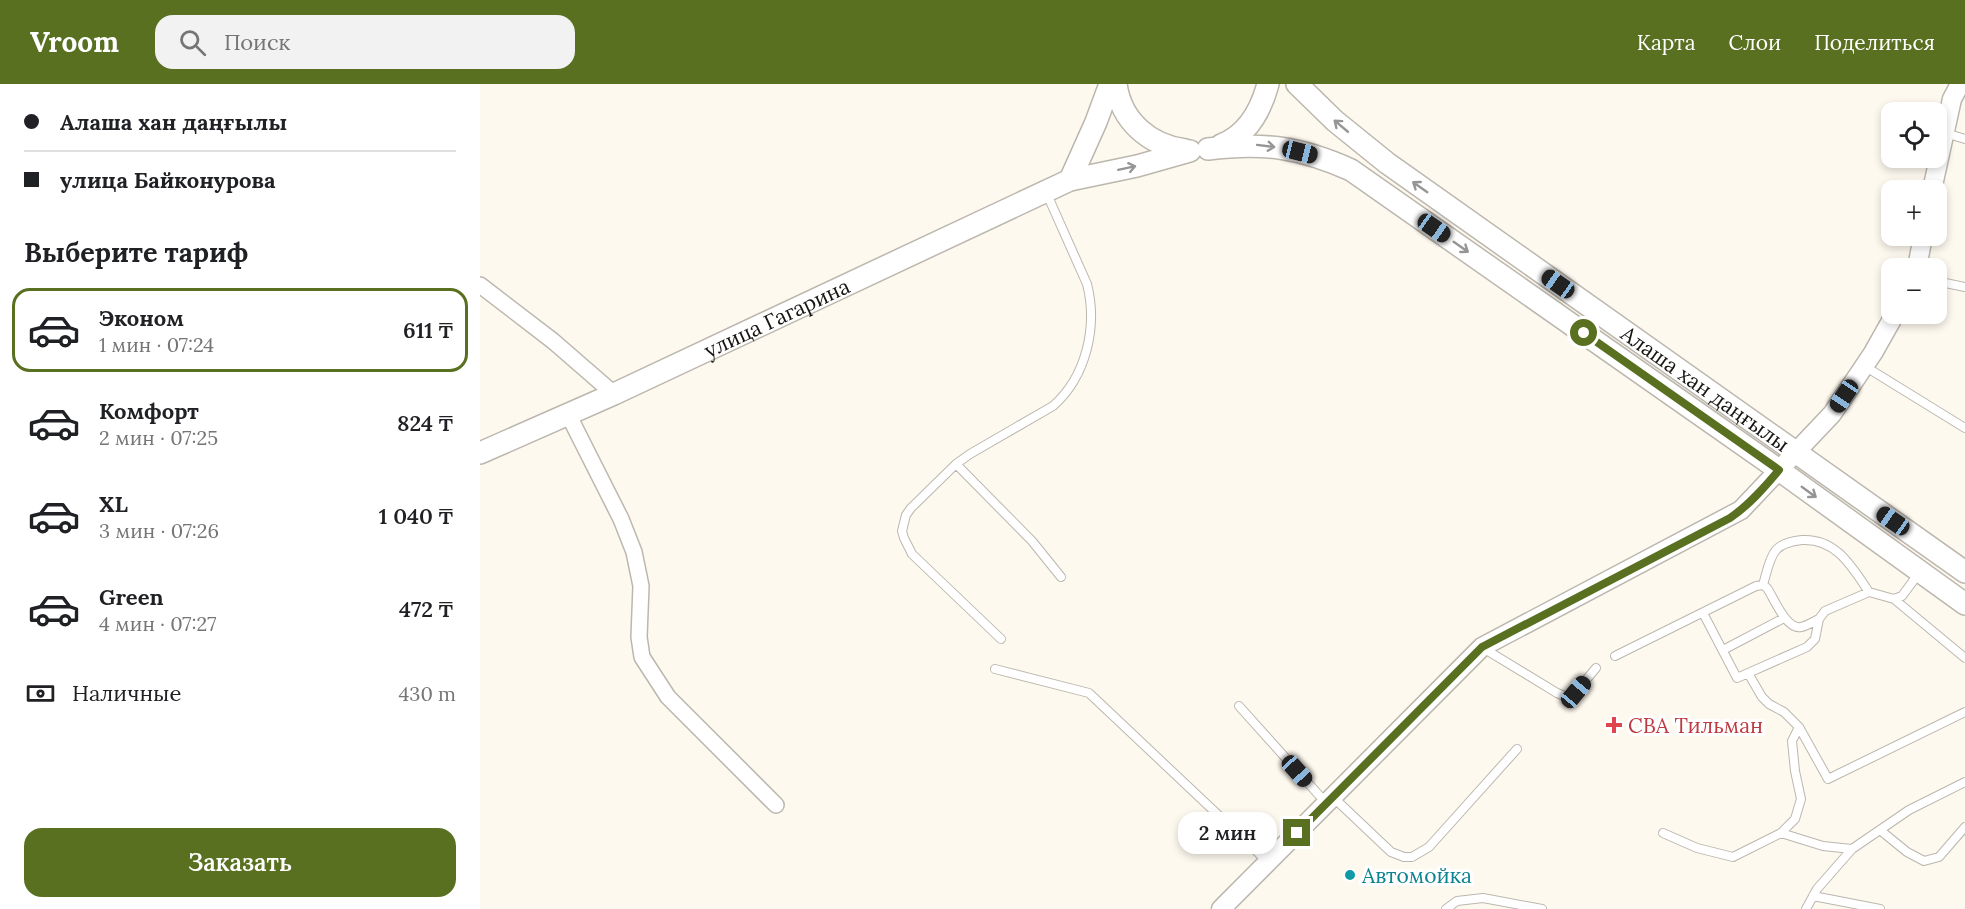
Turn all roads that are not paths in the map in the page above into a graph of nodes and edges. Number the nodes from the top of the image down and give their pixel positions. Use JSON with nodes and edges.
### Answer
{"nodes":[{"id":1,"x":1110,"y":84,"type":"edge"},
{"id":2,"x":1116,"y":84,"type":"edge"},
{"id":3,"x":1268,"y":84,"type":"edge"},
{"id":4,"x":1297,"y":84,"type":"edge"},
{"id":5,"x":1960,"y":84,"type":"edge"},
{"id":6,"x":1947,"y":120,"type":"edge"},
{"id":7,"x":1947,"y":134,"type":"edge"},
{"id":8,"x":1965,"y":138,"type":"edge"},
{"id":9,"x":1199,"y":150,"type":"junction"},
{"id":10,"x":1070,"y":180,"type":"junction"},
{"id":11,"x":1046,"y":191,"type":"junction"},
{"id":12,"x":1947,"y":283,"type":"edge"},
{"id":13,"x":480,"y":285,"type":"edge"},
{"id":14,"x":1965,"y":287,"type":"edge"},
{"id":15,"x":1889,"y":324,"type":"edge"},
{"id":16,"x":1864,"y":366,"type":"junction"},
{"id":17,"x":614,"y":394,"type":"junction"},
{"id":18,"x":568,"y":414,"type":"junction"},
{"id":19,"x":1965,"y":428,"type":"edge"},
{"id":20,"x":1794,"y":452,"type":"junction"},
{"id":21,"x":480,"y":453,"type":"edge"},
{"id":22,"x":957,"y":464,"type":"junction"},
{"id":23,"x":1779,"y":470,"type":"junction"},
{"id":24,"x":1920,"y":572,"type":"junction"},
{"id":25,"x":1965,"y":572,"type":"edge"},
{"id":26,"x":1061,"y":578,"type":"dead end"},
{"id":27,"x":1763,"y":585,"type":"junction"},
{"id":28,"x":1869,"y":592,"type":"junction"},
{"id":29,"x":1894,"y":599,"type":"junction"},
{"id":30,"x":1965,"y":604,"type":"edge"},
{"id":31,"x":1703,"y":613,"type":"junction"},
{"id":32,"x":1784,"y":618,"type":"junction"},
{"id":33,"x":1819,"y":619,"type":"junction"},
{"id":34,"x":1001,"y":639,"type":"dead end"},
{"id":35,"x":1482,"y":647,"type":"junction"},
{"id":36,"x":1723,"y":650,"type":"junction"},
{"id":37,"x":1615,"y":656,"type":"dead end"},
{"id":38,"x":1965,"y":658,"type":"edge"},
{"id":39,"x":1596,"y":668,"type":"dead end"},
{"id":40,"x":995,"y":669,"type":"dead end"},
{"id":41,"x":1748,"y":673,"type":"junction"},
{"id":42,"x":1239,"y":706,"type":"dead end"},
{"id":43,"x":1965,"y":712,"type":"edge"},
{"id":44,"x":1799,"y":727,"type":"junction"},
{"id":45,"x":1516,"y":749,"type":"dead end"},
{"id":46,"x":1965,"y":782,"type":"edge"},
{"id":47,"x":1330,"y":800,"type":"junction"},
{"id":48,"x":776,"y":805,"type":"dead end"},
{"id":49,"x":1965,"y":827,"type":"edge"},
{"id":50,"x":1880,"y":830,"type":"junction"},
{"id":51,"x":1663,"y":833,"type":"dead end"},
{"id":52,"x":1781,"y":833,"type":"junction"},
{"id":53,"x":1852,"y":849,"type":"junction"},
{"id":54,"x":1268,"y":862,"type":"junction"},
{"id":55,"x":1814,"y":896,"type":"junction"},
{"id":56,"x":1221,"y":909,"type":"edge"},
{"id":57,"x":1446,"y":909,"type":"edge"},
{"id":58,"x":1542,"y":909,"type":"edge"},
{"id":59,"x":1806,"y":909,"type":"edge"},
{"id":60,"x":1880,"y":909,"type":"edge"}],
"edges":[{"from":1,"to":10,"type":"main road"},
{"from":2,"to":9,"type":"main road"},
{"from":3,"to":9,"type":"main road"},
{"from":20,"to":4,"type":"main road","name":"Алаша хан даңғылы","one_way":true},
{"from":5,"to":6,"type":"street"},
{"from":7,"to":8,"type":"lane"},
{"from":10,"to":9,"type":"main road","name":"улица Гагарина","one_way":true},
{"from":9,"to":23,"type":"main road","name":"Алаша хан даңғылы","one_way":true},
{"from":10,"to":11,"type":"main road","name":"улица Гагарина"},
{"from":11,"to":17,"type":"main road","name":"улица Гагарина"},
{"from":11,"to":22,"type":"lane"},
{"from":12,"to":14,"type":"lane"},
{"from":13,"to":17,"type":"street"},
{"from":15,"to":16,"type":"street"},
{"from":16,"to":19,"type":"lane"},
{"from":16,"to":20,"type":"street"},
{"from":17,"to":18,"type":"main road","name":"улица Гагарина"},
{"from":18,"to":21,"type":"main road","name":"улица Гагарина"},
{"from":18,"to":48,"type":"street"},
{"from":20,"to":23,"type":"street"},
{"from":20,"to":25,"type":"main road","name":"Алаша хан даңғылы"},
{"from":22,"to":26,"type":"lane"},
{"from":22,"to":34,"type":"lane"},
{"from":23,"to":24,"type":"main road","name":"Алаша хан даңғылы","one_way":true},
{"from":23,"to":35,"type":"street"},
{"from":24,"to":29,"type":"lane"},
{"from":24,"to":30,"type":"main road","name":"Алаша хан даңғылы"},
{"from":27,"to":28,"type":"lane"},
{"from":27,"to":31,"type":"lane"},
{"from":27,"to":32,"type":"lane"},
{"from":28,"to":29,"type":"lane"},
{"from":28,"to":33,"type":"lane"},
{"from":29,"to":38,"type":"lane"},
{"from":31,"to":36,"type":"lane"},
{"from":31,"to":37,"type":"lane"},
{"from":32,"to":33,"type":"lane"},
{"from":32,"to":36,"type":"lane"},
{"from":33,"to":41,"type":"lane"},
{"from":35,"to":39,"type":"lane"},
{"from":35,"to":47,"type":"street"},
{"from":36,"to":41,"type":"lane"},
{"from":40,"to":54,"type":"lane"},
{"from":41,"to":44,"type":"lane"},
{"from":42,"to":47,"type":"lane"},
{"from":43,"to":44,"type":"lane"},
{"from":44,"to":52,"type":"lane"},
{"from":45,"to":47,"type":"lane"},
{"from":46,"to":50,"type":"lane"},
{"from":47,"to":54,"type":"street"},
{"from":49,"to":50,"type":"lane"},
{"from":50,"to":53,"type":"lane"},
{"from":51,"to":52,"type":"lane"},
{"from":52,"to":53,"type":"lane"},
{"from":53,"to":55,"type":"lane"},
{"from":54,"to":56,"type":"street"},
{"from":55,"to":59,"type":"lane"},
{"from":55,"to":60,"type":"lane"},
{"from":57,"to":58,"type":"lane"}]}
